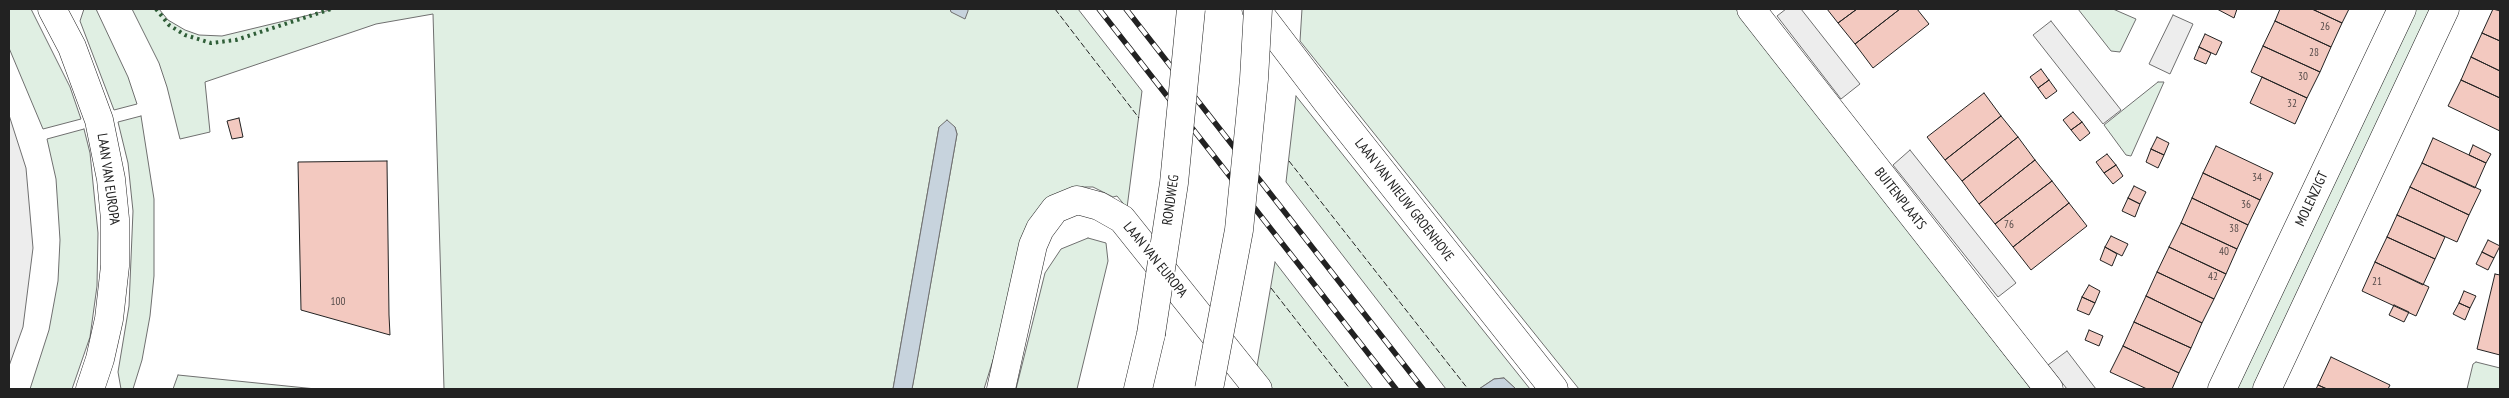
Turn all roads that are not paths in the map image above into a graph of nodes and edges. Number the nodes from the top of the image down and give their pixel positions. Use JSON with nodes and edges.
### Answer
{"nodes":[{"id":1,"x":52,"y":9,"type":"edge"},
{"id":2,"x":1191,"y":9,"type":"edge"},
{"id":3,"x":1257,"y":9,"type":"edge"},
{"id":4,"x":1751,"y":9,"type":"edge"},
{"id":5,"x":2402,"y":9,"type":"edge"},
{"id":6,"x":2446,"y":9,"type":"edge"},
{"id":7,"x":100,"y":359,"type":"junction"},
{"id":8,"x":90,"y":389,"type":"edge"},
{"id":9,"x":103,"y":389,"type":"edge"},
{"id":10,"x":1001,"y":389,"type":"edge"},
{"id":11,"x":1138,"y":389,"type":"edge"},
{"id":12,"x":1209,"y":389,"type":"edge"},
{"id":13,"x":1258,"y":389,"type":"edge"},
{"id":14,"x":1554,"y":389,"type":"edge"},
{"id":15,"x":2049,"y":389,"type":"edge"},
{"id":16,"x":2222,"y":389,"type":"edge"},
{"id":17,"x":2267,"y":389,"type":"edge"}],
"edges":[{"from":1,"to":7,"type":"main road","name":"LAAN VAN EUROPA"},
{"from":2,"to":11,"type":"main road","name":"RONDWEG","bridge":true},
{"from":3,"to":12,"type":"main road","bridge":true},
{"from":3,"to":14,"type":"main road","name":"LAAN VAN NIEUW GROENHOVE"},
{"from":4,"to":15,"type":"main road","name":"BUITENPLAATS"},
{"from":5,"to":16,"type":"main road","name":"MOLENZIGT"},
{"from":6,"to":17,"type":"main road"},
{"from":7,"to":8,"type":"main road","name":"LAAN VAN EUROPA"},
{"from":7,"to":9,"type":"main road","name":"LAAN VAN EUROPA"},
{"from":10,"to":13,"type":"main road","name":"LAAN VAN EUROPA"}]}
